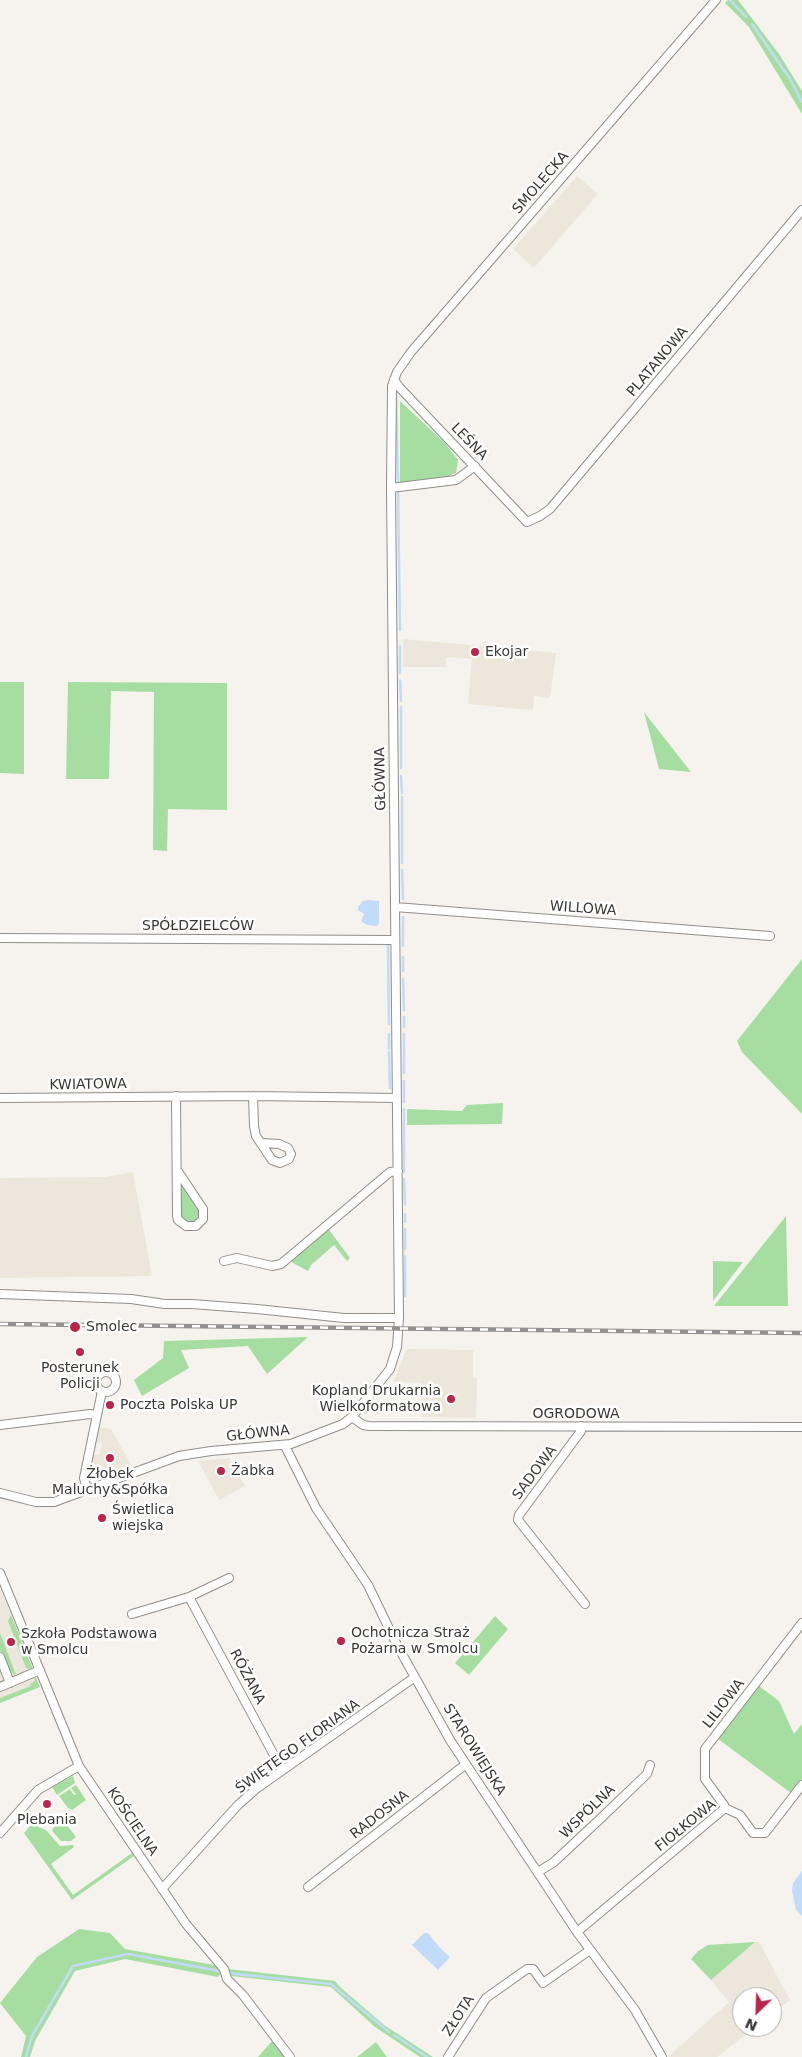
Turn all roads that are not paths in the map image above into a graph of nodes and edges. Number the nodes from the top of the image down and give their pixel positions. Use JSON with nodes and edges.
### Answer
{"nodes":[{"id":1,"x":716,"y":0,"type":"edge"},
{"id":2,"x":802,"y":210,"type":"edge"},
{"id":3,"x":393,"y":383,"type":"junction"},
{"id":4,"x":475,"y":466,"type":"junction"},
{"id":5,"x":391,"y":488,"type":"junction"},
{"id":6,"x":527,"y":522,"type":"joint"},
{"id":7,"x":395,"y":907,"type":"junction"},
{"id":8,"x":770,"y":936,"type":"dead end"},
{"id":9,"x":0,"y":938,"type":"edge"},
{"id":10,"x":396,"y":940,"type":"junction"},
{"id":11,"x":176,"y":1096,"type":"junction"},
{"id":12,"x":253,"y":1096,"type":"junction"},
{"id":13,"x":0,"y":1098,"type":"edge"},
{"id":14,"x":397,"y":1098,"type":"junction"},
{"id":15,"x":262,"y":1143,"type":"dead end"},
{"id":16,"x":177,"y":1170,"type":"junction"},
{"id":17,"x":398,"y":1171,"type":"junction"},
{"id":18,"x":224,"y":1261,"type":"dead end"},
{"id":19,"x":0,"y":1294,"type":"edge"},
{"id":20,"x":399,"y":1318,"type":"junction"},
{"id":21,"x":102,"y":1391,"type":"dead end"},
{"id":22,"x":96,"y":1415,"type":"junction"},
{"id":23,"x":352,"y":1417,"type":"junction"},
{"id":24,"x":0,"y":1425,"type":"edge"},
{"id":25,"x":581,"y":1426,"type":"junction"},
{"id":26,"x":802,"y":1427,"type":"edge"},
{"id":27,"x":285,"y":1446,"type":"junction"},
{"id":28,"x":88,"y":1490,"type":"junction"},
{"id":29,"x":0,"y":1492,"type":"edge"},
{"id":30,"x":0,"y":1572,"type":"edge"},
{"id":31,"x":229,"y":1578,"type":"dead end"},
{"id":32,"x":3,"y":1590,"type":"edge"},
{"id":33,"x":189,"y":1597,"type":"junction"},
{"id":34,"x":585,"y":1604,"type":"dead end"},
{"id":35,"x":132,"y":1614,"type":"dead end"},
{"id":36,"x":802,"y":1623,"type":"edge"},
{"id":37,"x":0,"y":1657,"type":"edge"},
{"id":38,"x":40,"y":1670,"type":"junction"},
{"id":39,"x":415,"y":1677,"type":"junction"},
{"id":40,"x":10,"y":1683,"type":"junction"},
{"id":41,"x":0,"y":1687,"type":"edge"},
{"id":42,"x":466,"y":1764,"type":"junction"},
{"id":43,"x":650,"y":1765,"type":"dead end"},
{"id":44,"x":79,"y":1766,"type":"junction"},
{"id":45,"x":282,"y":1770,"type":"junction"},
{"id":46,"x":802,"y":1786,"type":"edge"},
{"id":47,"x":725,"y":1808,"type":"junction"},
{"id":48,"x":0,"y":1833,"type":"edge"},
{"id":49,"x":538,"y":1872,"type":"junction"},
{"id":50,"x":308,"y":1887,"type":"dead end"},
{"id":51,"x":162,"y":1889,"type":"junction"},
{"id":52,"x":577,"y":1932,"type":"junction"},
{"id":53,"x":590,"y":1950,"type":"junction"},
{"id":54,"x":290,"y":2057,"type":"edge"},
{"id":55,"x":448,"y":2057,"type":"edge"},
{"id":56,"x":662,"y":2057,"type":"edge"}],
"edges":[{"from":1,"to":3,"type":"street","name":"SMOLECKA"},
{"from":2,"to":6,"type":"street","name":"PLATANOWA"},
{"from":3,"to":4,"type":"street","name":"LEŚNA"},
{"from":3,"to":5,"type":"street","name":"GŁÓWNA"},
{"from":4,"to":5,"type":"street"},
{"from":4,"to":6,"type":"street","name":"LEŚNA"},
{"from":5,"to":7,"type":"street","name":"GŁÓWNA"},
{"from":7,"to":8,"type":"street","name":"WILLOWA"},
{"from":7,"to":10,"type":"street","name":"GŁÓWNA"},
{"from":9,"to":10,"type":"street","name":"SPÓŁDZIELCÓW"},
{"from":10,"to":14,"type":"street","name":"GŁÓWNA"},
{"from":11,"to":12,"type":"street","name":"KWIATOWA"},
{"from":11,"to":13,"type":"street","name":"KWIATOWA"},
{"from":11,"to":16,"type":"street"},
{"from":12,"to":14,"type":"street","name":"KWIATOWA"},
{"from":12,"to":15,"type":"street"},
{"from":14,"to":17,"type":"street","name":"GŁÓWNA"},
{"from":16,"to":16,"type":"street"},
{"from":17,"to":18,"type":"street"},
{"from":17,"to":20,"type":"street","name":"GŁÓWNA"},
{"from":19,"to":20,"type":"street"},
{"from":20,"to":23,"type":"street","name":"GŁÓWNA"},
{"from":21,"to":22,"type":"street"},
{"from":22,"to":24,"type":"street"},
{"from":22,"to":28,"type":"street"},
{"from":23,"to":25,"type":"street","name":"OGRODOWA"},
{"from":23,"to":27,"type":"street","name":"GŁÓWNA"},
{"from":25,"to":26,"type":"street","name":"OGRODOWA"},
{"from":25,"to":34,"type":"street","name":"SADOWA"},
{"from":27,"to":28,"type":"street","name":"GŁÓWNA"},
{"from":27,"to":39,"type":"street","name":"STAROWIEJSKA"},
{"from":28,"to":29,"type":"street","name":"GŁÓWNA"},
{"from":30,"to":32,"type":"street","name":"KOŚCIELNA"},
{"from":31,"to":33,"type":"street"},
{"from":32,"to":38,"type":"street","name":"KOŚCIELNA"},
{"from":33,"to":35,"type":"street"},
{"from":33,"to":45,"type":"street","name":"RÓŻANA"},
{"from":36,"to":47,"type":"street","name":"LILIOWA"},
{"from":37,"to":40,"type":"street"},
{"from":38,"to":40,"type":"street"},
{"from":38,"to":44,"type":"street","name":"KOŚCIELNA"},
{"from":39,"to":42,"type":"street","name":"STAROWIEJSKA"},
{"from":39,"to":45,"type":"street","name":"ŚWIĘTEGO FLORIANA"},
{"from":40,"to":41,"type":"street"},
{"from":42,"to":49,"type":"street","name":"STAROWIEJSKA"},
{"from":42,"to":50,"type":"street","name":"RADOSNA"},
{"from":43,"to":49,"type":"street","name":"WSPÓLNA"},
{"from":44,"to":48,"type":"street"},
{"from":44,"to":51,"type":"street","name":"KOŚCIELNA"},
{"from":45,"to":51,"type":"street","name":"ŚWIĘTEGO FLORIANA"},
{"from":46,"to":47,"type":"street","name":"FIOŁKOWA"},
{"from":47,"to":52,"type":"street","name":"FIOŁKOWA"},
{"from":49,"to":52,"type":"street","name":"STAROWIEJSKA"},
{"from":51,"to":54,"type":"street","name":"KOŚCIELNA"},
{"from":52,"to":53,"type":"street","name":"STAROWIEJSKA"},
{"from":53,"to":55,"type":"street","name":"ZŁOTA"},
{"from":53,"to":56,"type":"street","name":"STAROWIEJSKA"}]}
